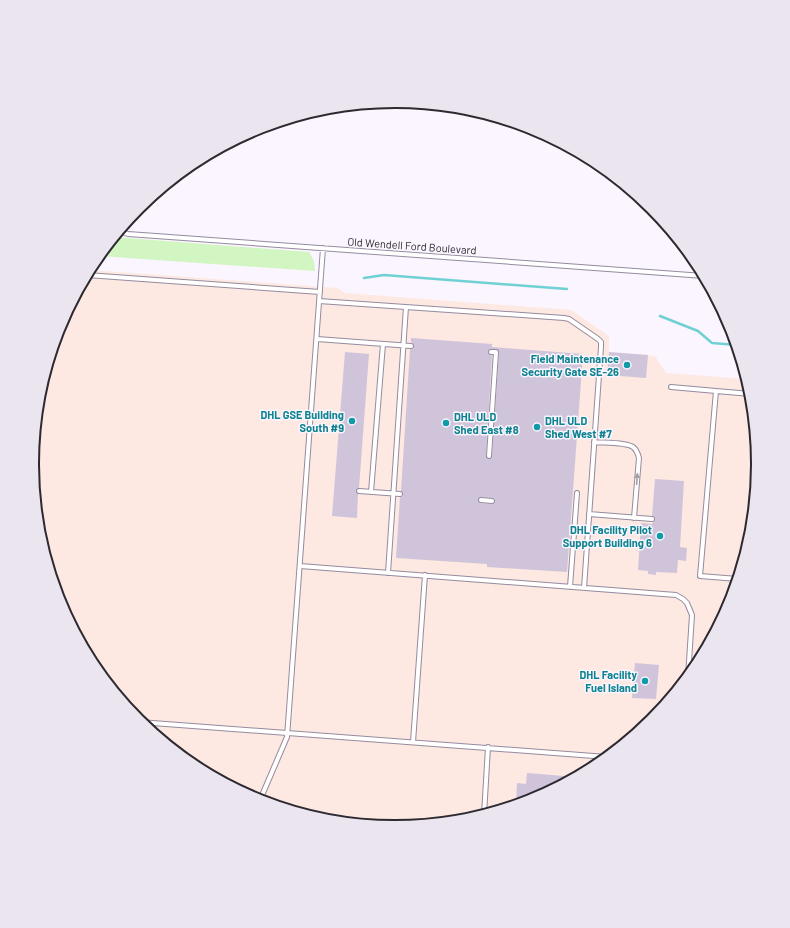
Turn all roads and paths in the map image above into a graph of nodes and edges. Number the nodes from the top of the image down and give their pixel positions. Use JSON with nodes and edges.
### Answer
{"nodes":[{"id":1,"x":124,"y":233,"type":"edge"},
{"id":2,"x":323,"y":248,"type":"junction"},
{"id":3,"x":93,"y":275,"type":"edge"},
{"id":4,"x":697,"y":275,"type":"edge"},
{"id":5,"x":320,"y":292,"type":"junction"},
{"id":6,"x":319,"y":302,"type":"junction"},
{"id":7,"x":406,"y":307,"type":"junction"},
{"id":8,"x":317,"y":339,"type":"junction"},
{"id":9,"x":383,"y":344,"type":"junction"},
{"id":10,"x":403,"y":345,"type":"junction"},
{"id":11,"x":410,"y":346,"type":"dead end"},
{"id":12,"x":491,"y":352,"type":"dead end"},
{"id":13,"x":671,"y":387,"type":"dead end"},
{"id":14,"x":716,"y":391,"type":"junction"},
{"id":15,"x":744,"y":393,"type":"edge"},
{"id":16,"x":594,"y":442,"type":"junction"},
{"id":17,"x":489,"y":456,"type":"dead end"},
{"id":18,"x":359,"y":491,"type":"dead end"},
{"id":19,"x":371,"y":492,"type":"junction"},
{"id":20,"x":393,"y":493,"type":"junction"},
{"id":21,"x":577,"y":493,"type":"dead end"},
{"id":22,"x":400,"y":494,"type":"dead end"},
{"id":23,"x":481,"y":500,"type":"dead end"},
{"id":24,"x":492,"y":501,"type":"dead end"},
{"id":25,"x":589,"y":514,"type":"junction"},
{"id":26,"x":634,"y":518,"type":"junction"},
{"id":27,"x":652,"y":519,"type":"dead end"},
{"id":28,"x":300,"y":566,"type":"junction"},
{"id":29,"x":388,"y":573,"type":"junction"},
{"id":30,"x":425,"y":575,"type":"junction"},
{"id":31,"x":732,"y":579,"type":"edge"},
{"id":32,"x":570,"y":587,"type":"junction"},
{"id":33,"x":584,"y":588,"type":"junction"},
{"id":34,"x":689,"y":665,"type":"edge"},
{"id":35,"x":150,"y":723,"type":"edge"},
{"id":36,"x":287,"y":732,"type":"junction"},
{"id":37,"x":413,"y":742,"type":"junction"},
{"id":38,"x":488,"y":747,"type":"junction"},
{"id":39,"x":598,"y":756,"type":"edge"},
{"id":40,"x":262,"y":794,"type":"edge"},
{"id":41,"x":484,"y":809,"type":"edge"}],
"edges":[{"from":1,"to":2,"type":"lane","name":"Old Wendell Ford Boulevard"},
{"from":2,"to":4,"type":"lane","name":"Old Wendell Ford Boulevard"},
{"from":2,"to":5,"type":"lane"},
{"from":3,"to":5,"type":"lane"},
{"from":5,"to":6,"type":"lane"},
{"from":6,"to":7,"type":"lane"},
{"from":6,"to":8,"type":"lane"},
{"from":7,"to":10,"type":"lane"},
{"from":7,"to":16,"type":"lane"},
{"from":8,"to":9,"type":"lane"},
{"from":8,"to":28,"type":"lane"},
{"from":9,"to":10,"type":"lane"},
{"from":9,"to":19,"type":"lane"},
{"from":10,"to":11,"type":"lane"},
{"from":10,"to":20,"type":"lane"},
{"from":12,"to":17,"type":"lane"},
{"from":13,"to":14,"type":"lane"},
{"from":14,"to":15,"type":"lane"},
{"from":14,"to":31,"type":"lane"},
{"from":16,"to":25,"type":"lane"},
{"from":26,"to":16,"type":"lane","one_way":true},
{"from":18,"to":19,"type":"lane"},
{"from":19,"to":20,"type":"lane"},
{"from":20,"to":22,"type":"lane"},
{"from":20,"to":29,"type":"lane"},
{"from":21,"to":32,"type":"lane"},
{"from":23,"to":24,"type":"lane"},
{"from":25,"to":26,"type":"lane"},
{"from":25,"to":33,"type":"lane"},
{"from":26,"to":27,"type":"lane"},
{"from":28,"to":29,"type":"lane"},
{"from":28,"to":36,"type":"lane"},
{"from":29,"to":30,"type":"lane"},
{"from":30,"to":32,"type":"lane"},
{"from":30,"to":37,"type":"lane"},
{"from":32,"to":33,"type":"lane"},
{"from":33,"to":34,"type":"lane"},
{"from":35,"to":36,"type":"lane"},
{"from":36,"to":37,"type":"lane"},
{"from":36,"to":40,"type":"lane"},
{"from":37,"to":38,"type":"lane"},
{"from":38,"to":39,"type":"lane"},
{"from":38,"to":41,"type":"lane"}]}
